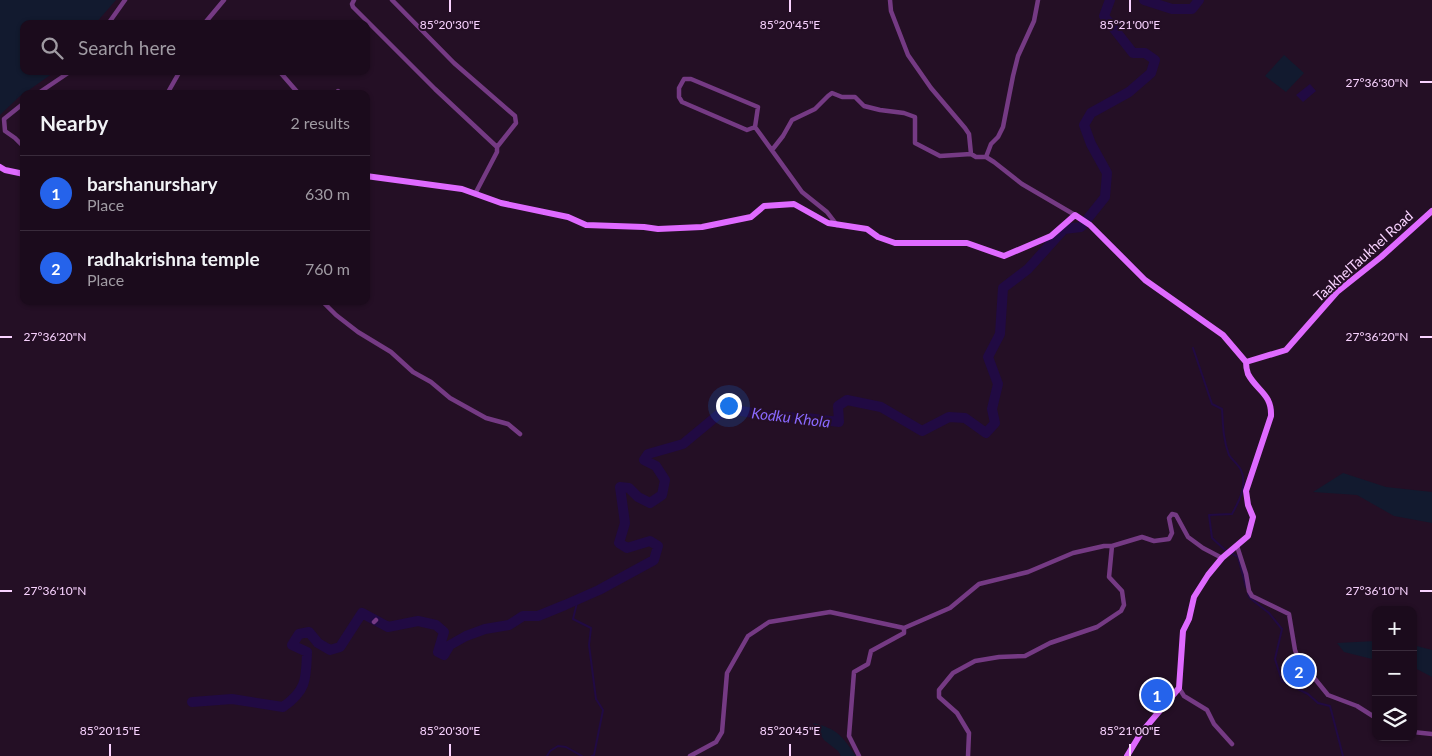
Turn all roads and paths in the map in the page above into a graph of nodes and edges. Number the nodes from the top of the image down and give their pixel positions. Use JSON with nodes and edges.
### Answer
{"nodes":[{"id":1,"x":125,"y":0,"type":"edge"},
{"id":2,"x":224,"y":0,"type":"edge"},
{"id":3,"x":354,"y":0,"type":"edge"},
{"id":4,"x":392,"y":0,"type":"edge"},
{"id":5,"x":890,"y":0,"type":"edge"},
{"id":6,"x":1038,"y":0,"type":"edge"},
{"id":7,"x":111,"y":20,"type":"edge"},
{"id":8,"x":207,"y":20,"type":"edge"},
{"id":9,"x":365,"y":20,"type":"edge"},
{"id":10,"x":370,"y":25,"type":"edge"},
{"id":11,"x":65,"y":75,"type":"edge"},
{"id":12,"x":178,"y":75,"type":"edge"},
{"id":13,"x":282,"y":75,"type":"edge"},
{"id":14,"x":43,"y":90,"type":"edge"},
{"id":15,"x":169,"y":90,"type":"edge"},
{"id":16,"x":296,"y":90,"type":"edge"},
{"id":17,"x":20,"y":106,"type":"edge"},
{"id":18,"x":755,"y":128,"type":"junction"},
{"id":19,"x":20,"y":142,"type":"edge"},
{"id":20,"x":497,"y":147,"type":"junction"},
{"id":21,"x":772,"y":150,"type":"junction"},
{"id":22,"x":971,"y":154,"type":"junction"},
{"id":23,"x":986,"y":158,"type":"junction"},
{"id":24,"x":0,"y":167,"type":"edge"},
{"id":25,"x":20,"y":173,"type":"edge"},
{"id":26,"x":370,"y":177,"type":"edge"},
{"id":27,"x":475,"y":194,"type":"junction"},
{"id":28,"x":1432,"y":211,"type":"edge"},
{"id":29,"x":1078,"y":216,"type":"junction"},
{"id":30,"x":837,"y":225,"type":"junction"},
{"id":31,"x":326,"y":305,"type":"edge"},
{"id":32,"x":1246,"y":362,"type":"junction"},
{"id":33,"x":520,"y":434,"type":"dead end"},
{"id":34,"x":1112,"y":546,"type":"junction"},
{"id":35,"x":1234,"y":550,"type":"junction"},
{"id":36,"x":1222,"y":558,"type":"junction"},
{"id":37,"x":904,"y":628,"type":"junction"},
{"id":38,"x":1179,"y":688,"type":"junction"},
{"id":39,"x":1372,"y":715,"type":"edge"},
{"id":40,"x":1417,"y":732,"type":"edge"},
{"id":41,"x":1432,"y":734,"type":"edge"},
{"id":42,"x":1232,"y":744,"type":"dead end"},
{"id":43,"x":690,"y":756,"type":"edge"},
{"id":44,"x":858,"y":756,"type":"edge"},
{"id":45,"x":968,"y":756,"type":"edge"},
{"id":46,"x":1127,"y":756,"type":"edge"}],
"edges":[{"from":1,"to":7,"type":"street"},
{"from":2,"to":8,"type":"street"},
{"from":3,"to":9,"type":"street"},
{"from":4,"to":20,"type":"street"},
{"from":5,"to":22,"type":"street"},
{"from":6,"to":23,"type":"street"},
{"from":10,"to":20,"type":"street"},
{"from":11,"to":14,"type":"street"},
{"from":12,"to":15,"type":"street"},
{"from":13,"to":16,"type":"street"},
{"from":17,"to":19,"type":"street"},
{"from":18,"to":18,"type":"street"},
{"from":18,"to":21,"type":"street"},
{"from":20,"to":27,"type":"street"},
{"from":21,"to":22,"type":"street"},
{"from":21,"to":30,"type":"street"},
{"from":22,"to":23,"type":"street"},
{"from":23,"to":29,"type":"street"},
{"from":24,"to":25,"type":"street"},
{"from":26,"to":27,"type":"street"},
{"from":27,"to":30,"type":"street"},
{"from":28,"to":32,"type":"street","name":"TaakhelTaukhel Road"},
{"from":29,"to":30,"type":"street"},
{"from":29,"to":32,"type":"street"},
{"from":31,"to":33,"type":"street"},
{"from":32,"to":35,"type":"street"},
{"from":34,"to":36,"type":"street"},
{"from":34,"to":37,"type":"street"},
{"from":34,"to":45,"type":"street"},
{"from":35,"to":36,"type":"street"},
{"from":35,"to":39,"type":"street"},
{"from":36,"to":38,"type":"street"},
{"from":37,"to":43,"type":"street"},
{"from":37,"to":44,"type":"street"},
{"from":38,"to":42,"type":"street"},
{"from":38,"to":46,"type":"street"},
{"from":40,"to":41,"type":"street"}]}
